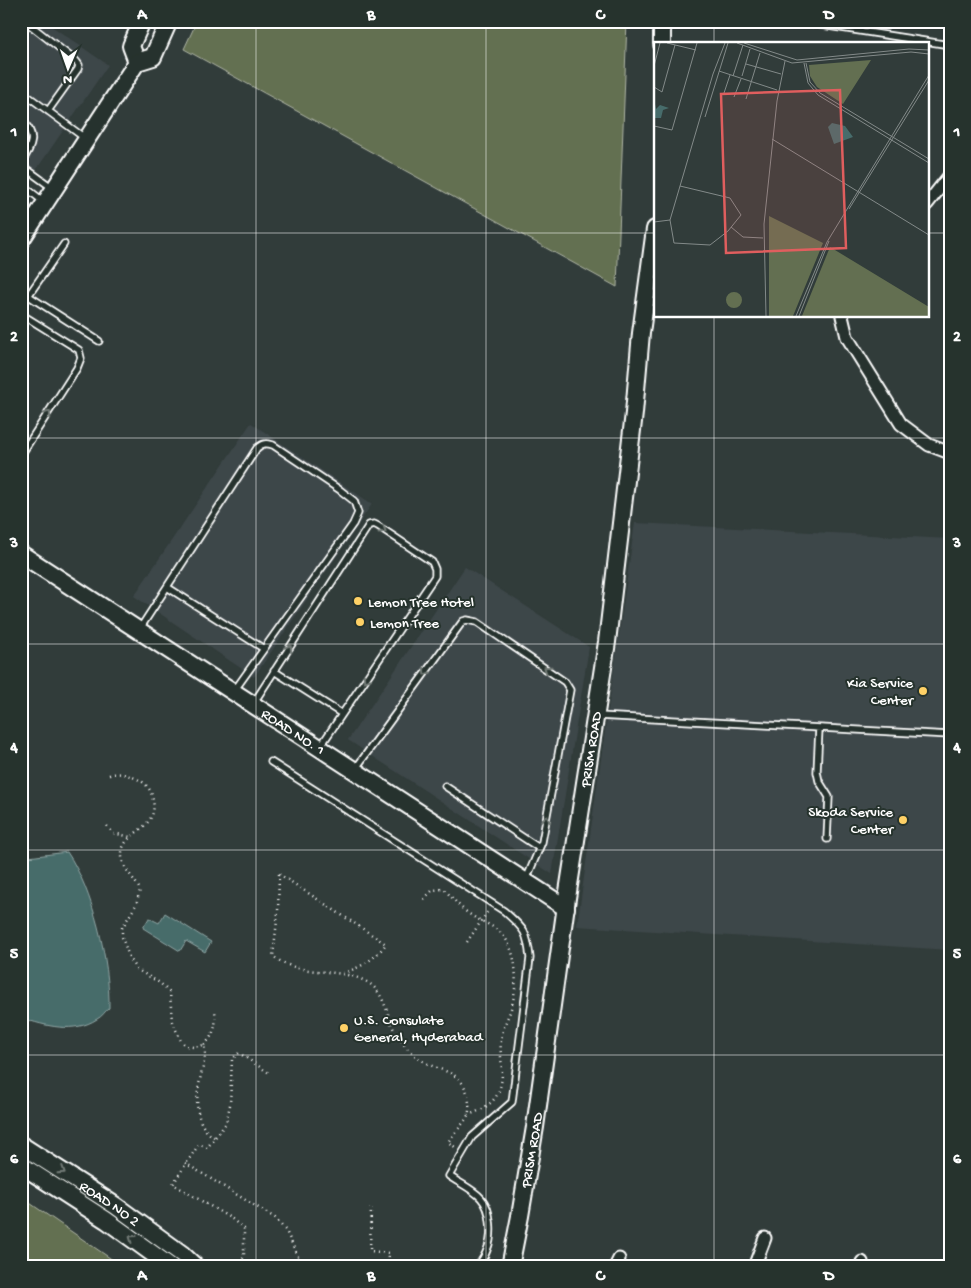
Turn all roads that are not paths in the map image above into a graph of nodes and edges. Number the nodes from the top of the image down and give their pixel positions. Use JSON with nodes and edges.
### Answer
{"nodes":[{"id":1,"x":25,"y":21,"type":"edge"},
{"id":2,"x":142,"y":21,"type":"edge"},
{"id":3,"x":169,"y":21,"type":"edge"},
{"id":4,"x":662,"y":21,"type":"edge"},
{"id":5,"x":796,"y":21,"type":"edge"},
{"id":6,"x":827,"y":24,"type":"edge"},
{"id":7,"x":662,"y":42,"type":"edge"},
{"id":8,"x":950,"y":45,"type":"edge"},
{"id":9,"x":137,"y":62,"type":"junction"},
{"id":10,"x":21,"y":91,"type":"edge"},
{"id":11,"x":48,"y":111,"type":"junction"},
{"id":12,"x":21,"y":120,"type":"edge"},
{"id":13,"x":88,"y":140,"type":"junction"},
{"id":14,"x":21,"y":164,"type":"edge"},
{"id":15,"x":950,"y":175,"type":"edge"},
{"id":16,"x":21,"y":184,"type":"edge"},
{"id":17,"x":55,"y":189,"type":"junction"},
{"id":18,"x":928,"y":203,"type":"edge"},
{"id":19,"x":46,"y":204,"type":"junction"},
{"id":20,"x":654,"y":236,"type":"edge"},
{"id":21,"x":21,"y":240,"type":"edge"},
{"id":22,"x":64,"y":244,"type":"dead end"},
{"id":23,"x":21,"y":291,"type":"edge"},
{"id":24,"x":28,"y":296,"type":"junction"},
{"id":25,"x":21,"y":314,"type":"edge"},
{"id":26,"x":842,"y":318,"type":"edge"},
{"id":27,"x":99,"y":341,"type":"dead end"},
{"id":28,"x":950,"y":454,"type":"edge"},
{"id":29,"x":21,"y":455,"type":"edge"},
{"id":30,"x":21,"y":554,"type":"edge"},
{"id":31,"x":167,"y":587,"type":"junction"},
{"id":32,"x":139,"y":631,"type":"junction"},
{"id":33,"x":264,"y":649,"type":"junction"},
{"id":34,"x":274,"y":672,"type":"junction"},
{"id":35,"x":234,"y":691,"type":"junction"},
{"id":36,"x":253,"y":704,"type":"junction"},
{"id":37,"x":342,"y":714,"type":"junction"},
{"id":38,"x":596,"y":716,"type":"junction"},
{"id":39,"x":819,"y":728,"type":"junction"},
{"id":40,"x":950,"y":735,"type":"edge"},
{"id":41,"x":320,"y":747,"type":"junction"},
{"id":42,"x":271,"y":762,"type":"dead end"},
{"id":43,"x":355,"y":770,"type":"junction"},
{"id":44,"x":446,"y":786,"type":"dead end"},
{"id":45,"x":827,"y":839,"type":"dead end"},
{"id":46,"x":540,"y":848,"type":"junction"},
{"id":47,"x":525,"y":882,"type":"junction"},
{"id":48,"x":566,"y":908,"type":"junction"},
{"id":49,"x":21,"y":1145,"type":"edge"},
{"id":50,"x":21,"y":1165,"type":"edge"},
{"id":51,"x":765,"y":1238,"type":"dead end"},
{"id":52,"x":171,"y":1267,"type":"edge"},
{"id":53,"x":196,"y":1267,"type":"edge"},
{"id":54,"x":477,"y":1267,"type":"edge"},
{"id":55,"x":510,"y":1267,"type":"edge"},
{"id":56,"x":754,"y":1267,"type":"edge"}],
"edges":[{"from":1,"to":11,"type":"lane"},
{"from":2,"to":9,"type":"street"},
{"from":3,"to":9,"type":"street"},
{"from":4,"to":7,"type":"street"},
{"from":5,"to":6,"type":"lane"},
{"from":6,"to":8,"type":"lane"},
{"from":9,"to":13,"type":"street"},
{"from":10,"to":11,"type":"lane"},
{"from":11,"to":13,"type":"lane"},
{"from":12,"to":14,"type":"lane"},
{"from":13,"to":17,"type":"street"},
{"from":14,"to":17,"type":"lane"},
{"from":15,"to":18,"type":"street"},
{"from":16,"to":19,"type":"lane"},
{"from":17,"to":19,"type":"street"},
{"from":19,"to":21,"type":"street"},
{"from":20,"to":38,"type":"street","name":"PRISM ROAD"},
{"from":22,"to":24,"type":"lane"},
{"from":23,"to":24,"type":"lane"},
{"from":24,"to":27,"type":"lane"},
{"from":29,"to":25,"type":"lane","one_way":true},
{"from":26,"to":28,"type":"street"},
{"from":30,"to":32,"type":"street","name":"ROAD NO. 1"},
{"from":31,"to":32,"type":"lane"},
{"from":31,"to":33,"type":"lane"},
{"from":31,"to":33,"type":"lane"},
{"from":32,"to":35,"type":"street","name":"ROAD NO. 1"},
{"from":33,"to":35,"type":"lane"},
{"from":34,"to":36,"type":"lane"},
{"from":34,"to":37,"type":"lane"},
{"from":34,"to":37,"type":"lane","one_way":true},
{"from":35,"to":36,"type":"street","name":"ROAD NO. 1"},
{"from":36,"to":41,"type":"street","name":"ROAD NO. 1"},
{"from":37,"to":41,"type":"lane"},
{"from":38,"to":39,"type":"lane"},
{"from":38,"to":48,"type":"street","name":"PRISM ROAD"},
{"from":39,"to":40,"type":"lane"},
{"from":39,"to":45,"type":"lane"},
{"from":41,"to":43,"type":"street","name":"ROAD NO. 1"},
{"from":42,"to":54,"type":"lane"},
{"from":46,"to":43,"type":"lane","one_way":true},
{"from":43,"to":47,"type":"street","name":"ROAD NO. 1"},
{"from":44,"to":46,"type":"lane"},
{"from":46,"to":47,"type":"lane"},
{"from":47,"to":48,"type":"street","name":"ROAD NO. 1"},
{"from":48,"to":55,"type":"street","name":"PRISM ROAD"},
{"from":49,"to":53,"type":"street","name":"ROAD NO 2","one_way":true},
{"from":52,"to":50,"type":"street","name":"ROAD NO 2","one_way":true},
{"from":51,"to":56,"type":"street"}]}
